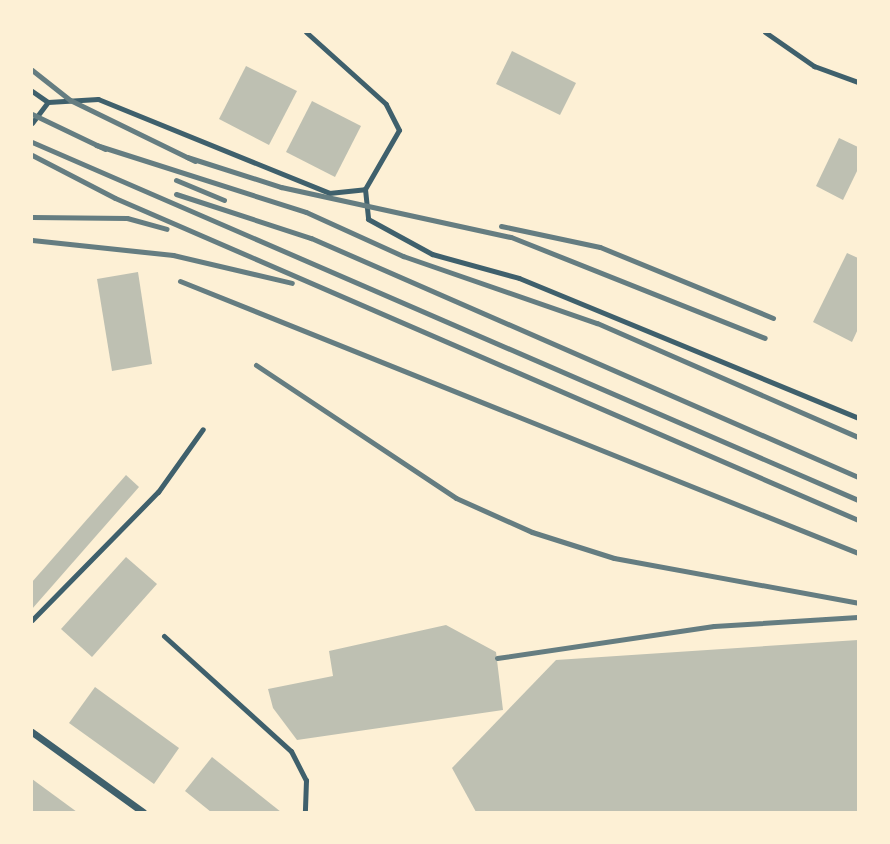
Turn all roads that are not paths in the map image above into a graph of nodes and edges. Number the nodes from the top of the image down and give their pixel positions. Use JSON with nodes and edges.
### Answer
{"nodes":[{"id":1,"x":306,"y":32,"type":"edge"},
{"id":2,"x":765,"y":32,"type":"edge"},
{"id":3,"x":859,"y":82,"type":"edge"},
{"id":4,"x":32,"y":91,"type":"edge"},
{"id":5,"x":48,"y":102,"type":"junction"},
{"id":6,"x":32,"y":123,"type":"edge"},
{"id":7,"x":365,"y":189,"type":"junction"},
{"id":8,"x":859,"y":418,"type":"edge"},
{"id":9,"x":203,"y":429,"type":"dead end"},
{"id":10,"x":32,"y":620,"type":"edge"},
{"id":11,"x":164,"y":636,"type":"dead end"},
{"id":12,"x":32,"y":732,"type":"edge"},
{"id":13,"x":143,"y":813,"type":"edge"},
{"id":14,"x":305,"y":813,"type":"edge"}],
"edges":[{"from":1,"to":7,"type":"lane"},
{"from":2,"to":3,"type":"lane"},
{"from":4,"to":5,"type":"lane"},
{"from":5,"to":6,"type":"lane"},
{"from":5,"to":7,"type":"lane"},
{"from":7,"to":8,"type":"lane"},
{"from":9,"to":10,"type":"lane"},
{"from":11,"to":14,"type":"lane"},
{"from":12,"to":13,"type":"street"}]}
